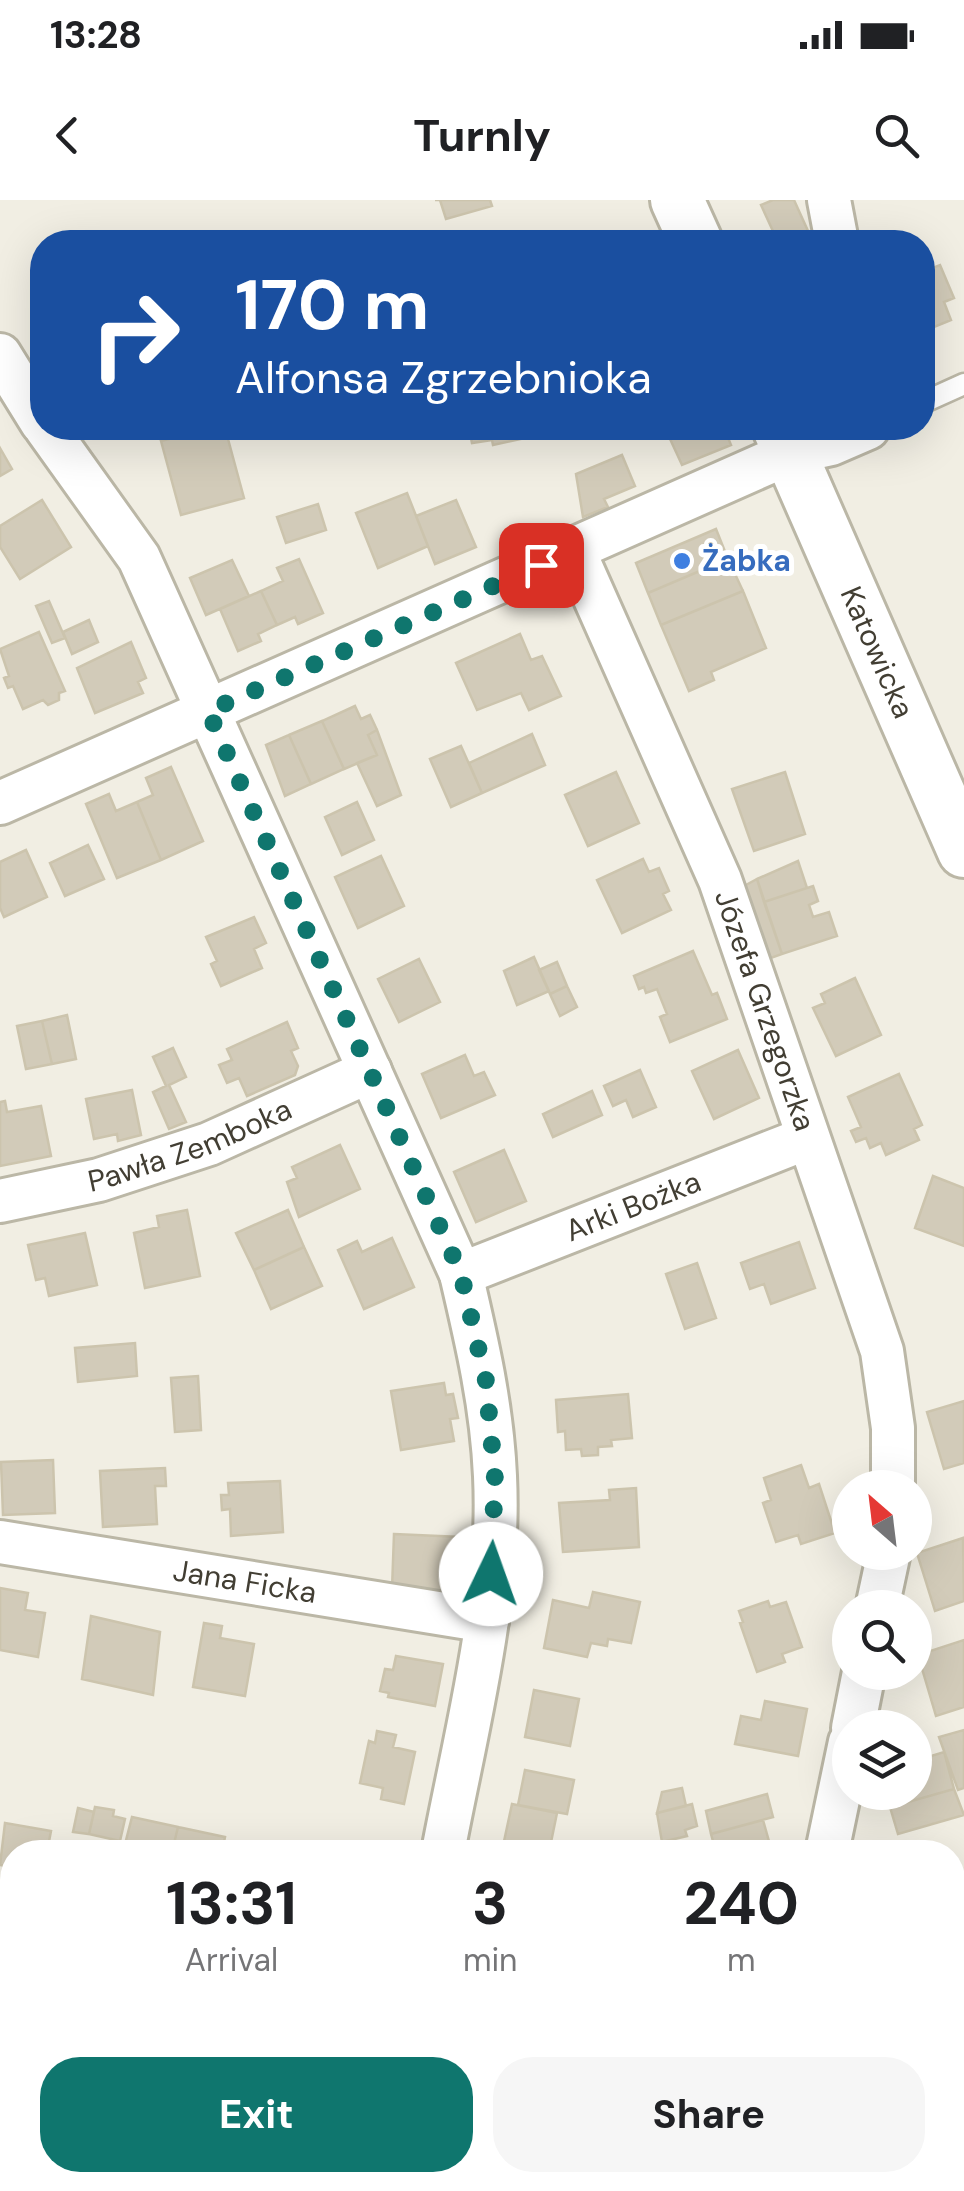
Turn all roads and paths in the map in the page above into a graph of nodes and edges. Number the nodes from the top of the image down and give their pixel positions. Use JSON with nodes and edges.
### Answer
{"nodes":[{"id":1,"x":676,"y":200,"type":"edge"},
{"id":2,"x":829,"y":200,"type":"edge"},
{"id":3,"x":690,"y":230,"type":"edge"},
{"id":4,"x":835,"y":230,"type":"edge"},
{"id":5,"x":0,"y":355,"type":"edge"},
{"id":6,"x":964,"y":384,"type":"edge"},
{"id":7,"x":935,"y":397,"type":"edge"},
{"id":8,"x":30,"y":403,"type":"edge"},
{"id":9,"x":55,"y":440,"type":"edge"},
{"id":10,"x":785,"y":440,"type":"edge"},
{"id":11,"x":840,"y":440,"type":"edge"},
{"id":12,"x":574,"y":551,"type":"junction"},
{"id":13,"x":208,"y":711,"type":"junction"},
{"id":14,"x":0,"y":803,"type":"edge"},
{"id":15,"x":964,"y":850,"type":"edge"},
{"id":16,"x":370,"y":1072,"type":"junction"},
{"id":17,"x":807,"y":1138,"type":"junction"},
{"id":18,"x":0,"y":1200,"type":"edge"},
{"id":19,"x":461,"y":1274,"type":"junction"},
{"id":20,"x":893,"y":1470,"type":"edge"},
{"id":21,"x":0,"y":1542,"type":"edge"},
{"id":22,"x":486,"y":1621,"type":"junction"},
{"id":23,"x":836,"y":1810,"type":"edge"},
{"id":24,"x":445,"y":1840,"type":"edge"},
{"id":25,"x":830,"y":1840,"type":"edge"}],
"edges":[{"from":1,"to":3,"type":"street"},
{"from":2,"to":4,"type":"street"},
{"from":5,"to":8,"type":"street"},
{"from":6,"to":7,"type":"lane"},
{"from":9,"to":13,"type":"street"},
{"from":10,"to":11,"type":"street"},
{"from":10,"to":12,"type":"street"},
{"from":10,"to":15,"type":"street","name":"Katowicka"},
{"from":12,"to":13,"type":"street"},
{"from":12,"to":17,"type":"street","name":"Józefa Grzegorzka"},
{"from":13,"to":14,"type":"street"},
{"from":13,"to":16,"type":"street"},
{"from":16,"to":18,"type":"street","name":"Pawła Zemboka"},
{"from":16,"to":19,"type":"street"},
{"from":17,"to":19,"type":"street","name":"Arki Bożka"},
{"from":17,"to":20,"type":"street","name":"Józefa Grzegorzka"},
{"from":19,"to":22,"type":"street"},
{"from":21,"to":22,"type":"street","name":"Jana Ficka"},
{"from":22,"to":24,"type":"street"},
{"from":23,"to":25,"type":"street"}]}
